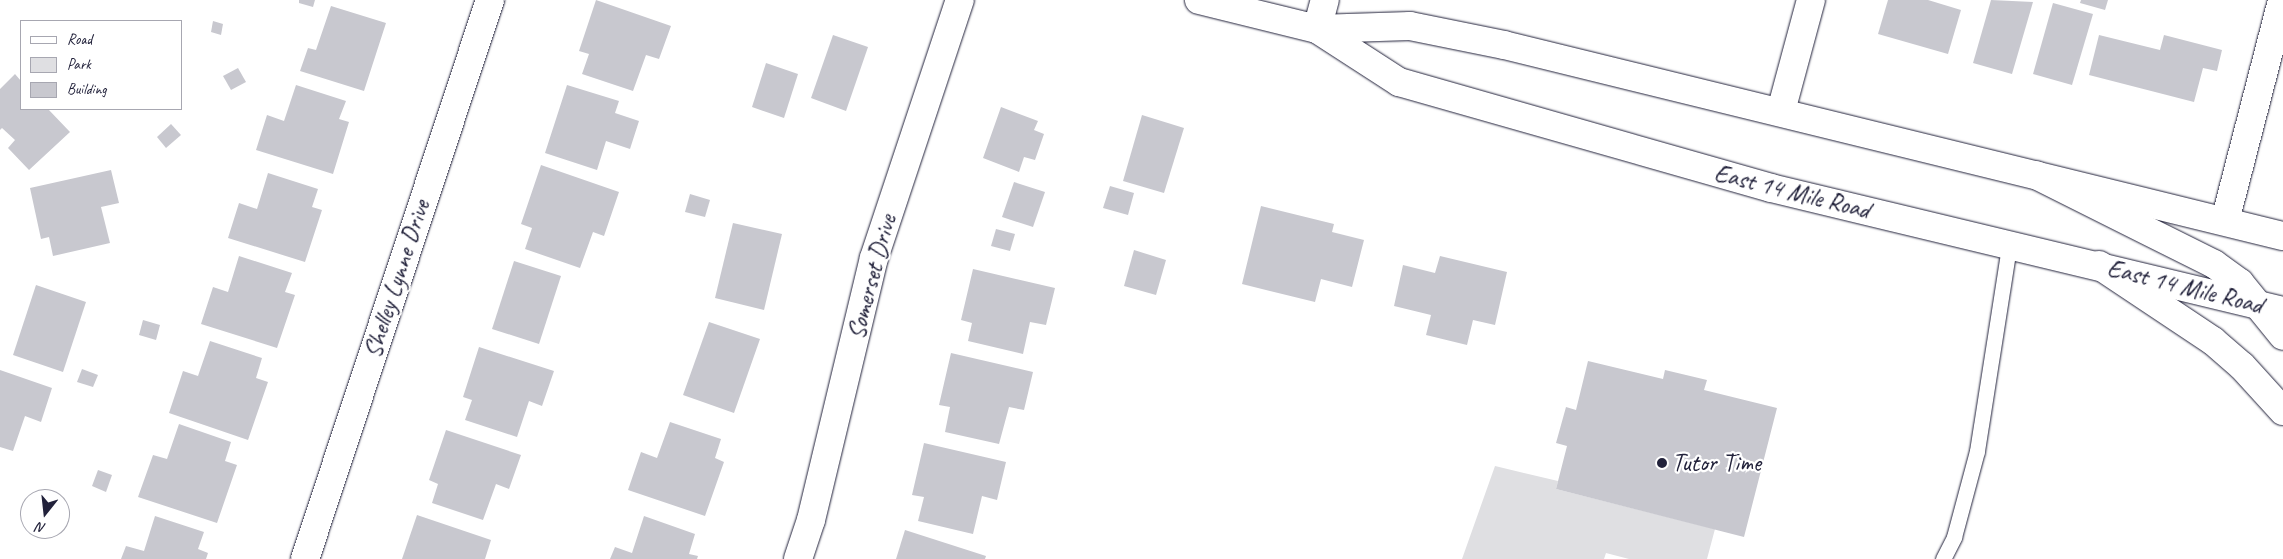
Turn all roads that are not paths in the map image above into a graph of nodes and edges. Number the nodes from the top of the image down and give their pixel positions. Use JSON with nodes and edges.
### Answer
{"nodes":[{"id":1,"x":490,"y":0,"type":"edge"},
{"id":2,"x":960,"y":0,"type":"edge"},
{"id":3,"x":1199,"y":0,"type":"edge"},
{"id":4,"x":1325,"y":0,"type":"edge"},
{"id":5,"x":1811,"y":0,"type":"edge"},
{"id":6,"x":2282,"y":0,"type":"edge"},
{"id":7,"x":1317,"y":29,"type":"junction"},
{"id":8,"x":1781,"y":111,"type":"junction"},
{"id":9,"x":2036,"y":175,"type":"junction"},
{"id":10,"x":2225,"y":221,"type":"junction"},
{"id":11,"x":2283,"y":236,"type":"edge"},
{"id":12,"x":2009,"y":246,"type":"junction"},
{"id":13,"x":2099,"y":265,"type":"junction"},
{"id":14,"x":2273,"y":309,"type":"edge"},
{"id":15,"x":2283,"y":336,"type":"edge"},
{"id":16,"x":2283,"y":411,"type":"edge"},
{"id":17,"x":305,"y":559,"type":"edge"},
{"id":18,"x":798,"y":559,"type":"edge"},
{"id":19,"x":1943,"y":559,"type":"edge"}],
"edges":[{"from":1,"to":17,"type":"main road","name":"Shelley Lynne Drive"},
{"from":2,"to":18,"type":"main road","name":"Somerset Drive"},
{"from":3,"to":7,"type":"main road","name":"East 14 Mile Road"},
{"from":4,"to":7,"type":"main road"},
{"from":5,"to":8,"type":"main road"},
{"from":6,"to":10,"type":"main road"},
{"from":7,"to":8,"type":"main road","name":"East 14 Mile Road"},
{"from":7,"to":12,"type":"main road","name":"East 14 Mile Road"},
{"from":8,"to":9,"type":"main road","name":"East 14 Mile Road"},
{"from":9,"to":10,"type":"main road","name":"East 14 Mile Road"},
{"from":9,"to":14,"type":"main road"},
{"from":10,"to":11,"type":"main road","name":"East 14 Mile Road"},
{"from":12,"to":13,"type":"main road","name":"East 14 Mile Road"},
{"from":12,"to":19,"type":"lane"},
{"from":13,"to":14,"type":"main road","name":"East 14 Mile Road"},
{"from":13,"to":16,"type":"main road"},
{"from":14,"to":15,"type":"main road"}]}
